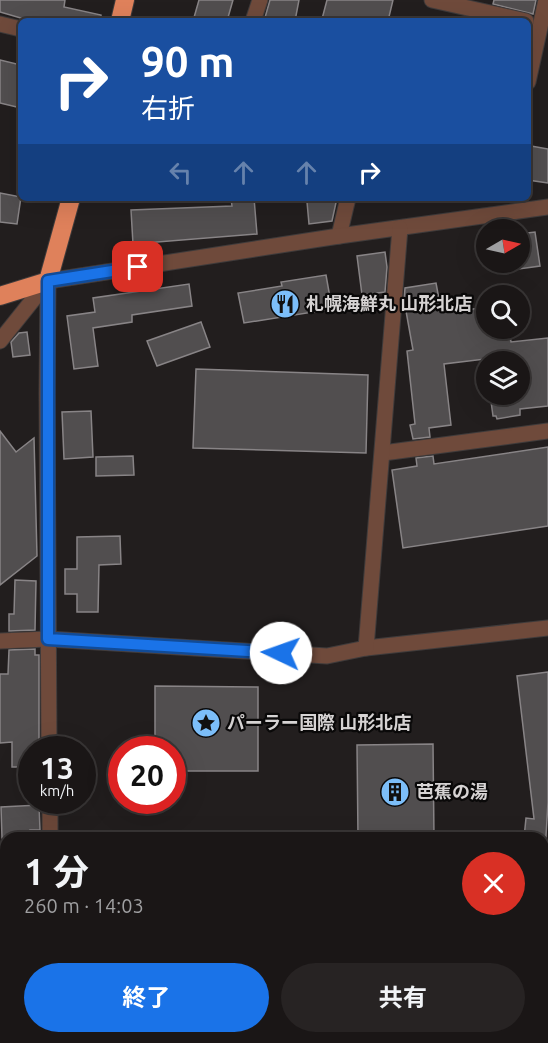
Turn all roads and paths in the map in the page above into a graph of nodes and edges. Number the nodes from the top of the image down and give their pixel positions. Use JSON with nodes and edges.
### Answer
{"nodes":[{"id":1,"x":125,"y":0,"type":"edge"},
{"id":2,"x":260,"y":0,"type":"edge"},
{"id":3,"x":432,"y":0,"type":"edge"},
{"id":4,"x":546,"y":0,"type":"edge"},
{"id":5,"x":121,"y":18,"type":"edge"},
{"id":6,"x":254,"y":18,"type":"edge"},
{"id":7,"x":513,"y":18,"type":"edge"},
{"id":8,"x":536,"y":23,"type":"edge"},
{"id":9,"x":0,"y":24,"type":"edge"},
{"id":10,"x":18,"y":28,"type":"edge"},
{"id":11,"x":531,"y":60,"type":"edge"},
{"id":12,"x":70,"y":201,"type":"edge"},
{"id":13,"x":347,"y":201,"type":"edge"},
{"id":14,"x":500,"y":206,"type":"edge"},
{"id":15,"x":548,"y":207,"type":"edge"},
{"id":16,"x":400,"y":228,"type":"junction"},
{"id":17,"x":339,"y":236,"type":"junction"},
{"id":18,"x":48,"y":281,"type":"junction"},
{"id":19,"x":0,"y":296,"type":"edge"},
{"id":20,"x":0,"y":341,"type":"edge"},
{"id":21,"x":548,"y":432,"type":"edge"},
{"id":22,"x":383,"y":453,"type":"junction"},
{"id":23,"x":548,"y":628,"type":"edge"},
{"id":24,"x":48,"y":639,"type":"junction"},
{"id":25,"x":0,"y":641,"type":"edge"},
{"id":26,"x":366,"y":648,"type":"junction"},
{"id":27,"x":49,"y":736,"type":"edge"},
{"id":28,"x":50,"y":814,"type":"edge"},
{"id":29,"x":50,"y":832,"type":"edge"}],
"edges":[{"from":1,"to":5,"type":"highway"},
{"from":2,"to":6,"type":"street"},
{"from":3,"to":7,"type":"street"},
{"from":4,"to":8,"type":"street"},
{"from":8,"to":11,"type":"street"},
{"from":9,"to":10,"type":"street"},
{"from":12,"to":18,"type":"highway"},
{"from":13,"to":17,"type":"street"},
{"from":14,"to":15,"type":"street"},
{"from":14,"to":16,"type":"street"},
{"from":16,"to":17,"type":"street"},
{"from":16,"to":22,"type":"street"},
{"from":17,"to":18,"type":"street"},
{"from":18,"to":19,"type":"highway"},
{"from":18,"to":20,"type":"street"},
{"from":18,"to":24,"type":"street"},
{"from":21,"to":22,"type":"street"},
{"from":22,"to":26,"type":"street"},
{"from":23,"to":26,"type":"street"},
{"from":24,"to":25,"type":"street"},
{"from":24,"to":26,"type":"street"},
{"from":24,"to":27,"type":"street"},
{"from":28,"to":29,"type":"street"}]}
